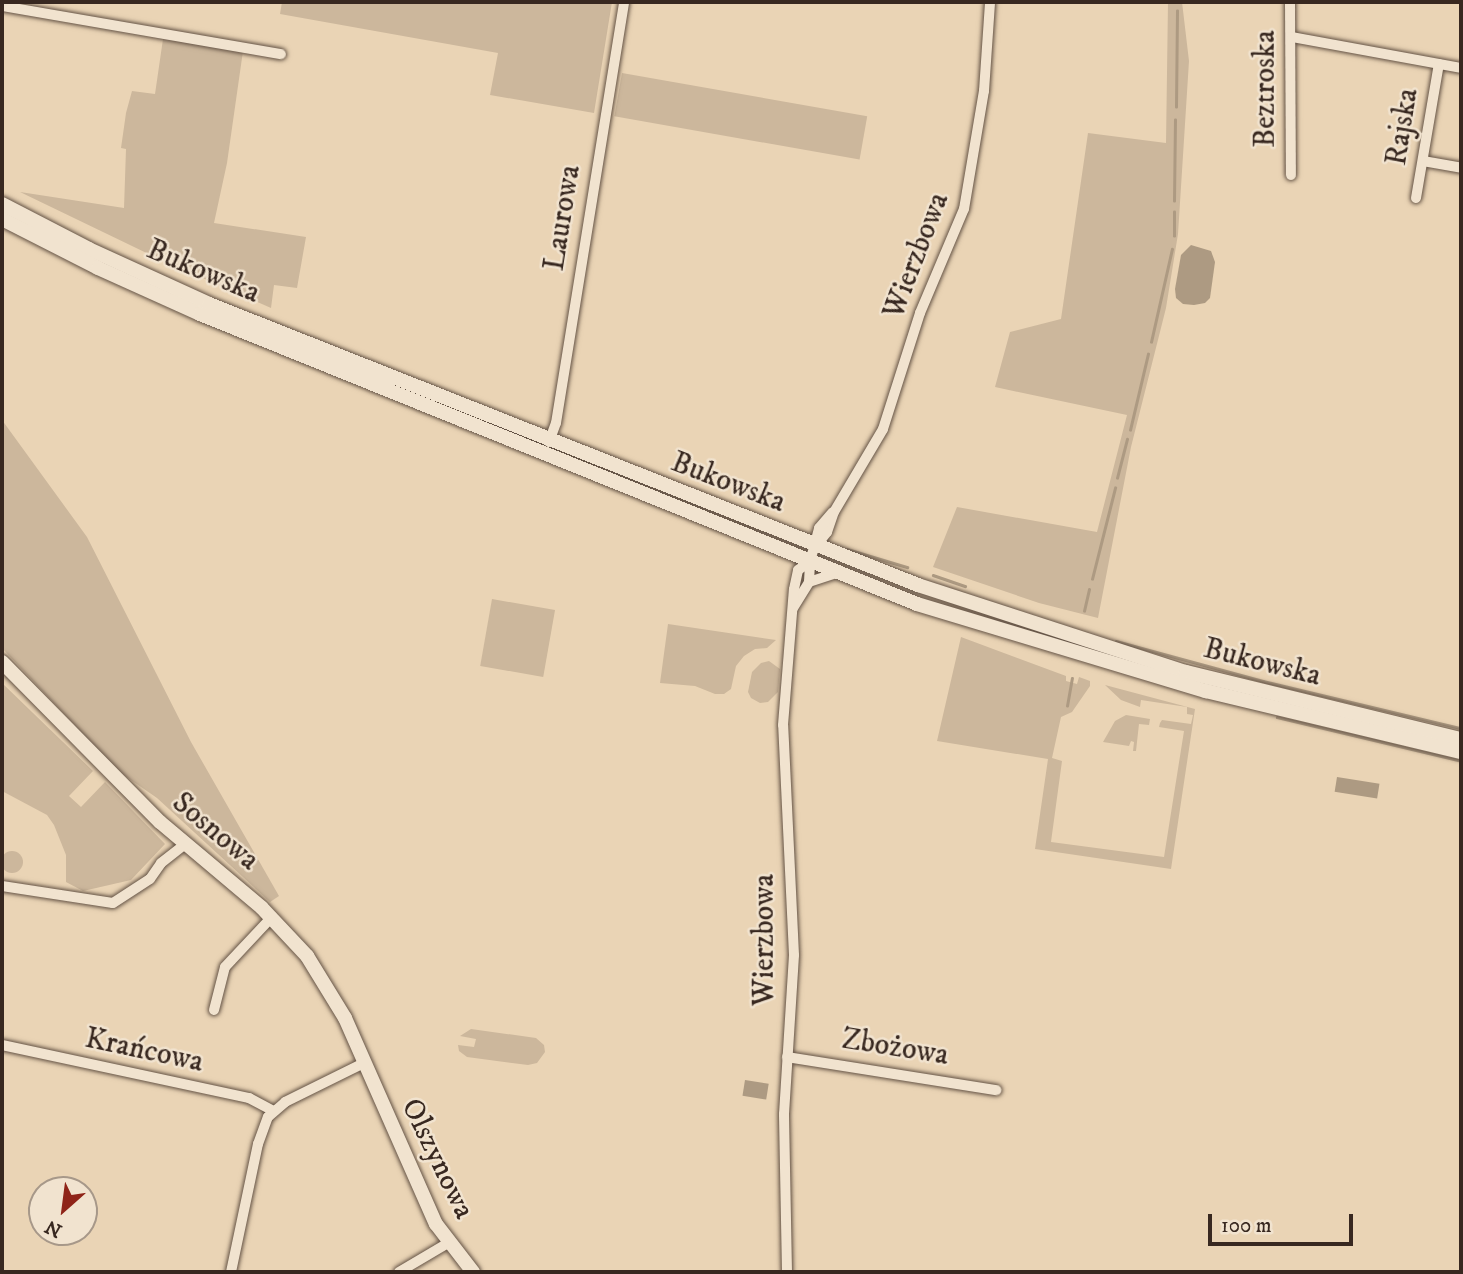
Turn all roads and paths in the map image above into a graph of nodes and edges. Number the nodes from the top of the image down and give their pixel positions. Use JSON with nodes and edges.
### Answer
{"nodes":[{"id":1,"x":624,"y":2,"type":"edge"},
{"id":2,"x":990,"y":2,"type":"edge"},
{"id":3,"x":1290,"y":2,"type":"edge"},
{"id":4,"x":2,"y":6,"type":"edge"},
{"id":5,"x":1292,"y":37,"type":"junction"},
{"id":6,"x":281,"y":54,"type":"dead end"},
{"id":7,"x":1439,"y":65,"type":"junction"},
{"id":8,"x":1461,"y":68,"type":"edge"},
{"id":9,"x":1423,"y":161,"type":"junction"},
{"id":10,"x":1461,"y":167,"type":"edge"},
{"id":11,"x":1291,"y":175,"type":"dead end"},
{"id":12,"x":1416,"y":198,"type":"dead end"},
{"id":13,"x":2,"y":204,"type":"edge"},
{"id":14,"x":2,"y":219,"type":"edge"},
{"id":15,"x":549,"y":442,"type":"junction"},
{"id":16,"x":816,"y":546,"type":"junction"},
{"id":17,"x":810,"y":562,"type":"junction"},
{"id":18,"x":836,"y":573,"type":"junction"},
{"id":19,"x":809,"y":582,"type":"junction"},
{"id":20,"x":793,"y":608,"type":"junction"},
{"id":21,"x":2,"y":662,"type":"edge"},
{"id":22,"x":1461,"y":739,"type":"edge"},
{"id":23,"x":1461,"y":752,"type":"edge"},
{"id":24,"x":184,"y":845,"type":"junction"},
{"id":25,"x":2,"y":886,"type":"edge"},
{"id":26,"x":272,"y":917,"type":"junction"},
{"id":27,"x":214,"y":1010,"type":"dead end"},
{"id":28,"x":2,"y":1045,"type":"edge"},
{"id":29,"x":787,"y":1057,"type":"junction"},
{"id":30,"x":365,"y":1063,"type":"junction"},
{"id":31,"x":996,"y":1090,"type":"dead end"},
{"id":32,"x":273,"y":1111,"type":"junction"},
{"id":33,"x":448,"y":1243,"type":"junction"},
{"id":34,"x":231,"y":1272,"type":"edge"},
{"id":35,"x":399,"y":1272,"type":"edge"},
{"id":36,"x":473,"y":1272,"type":"edge"},
{"id":37,"x":787,"y":1272,"type":"edge"}],
"edges":[{"from":1,"to":15,"type":"street","name":"Laurowa"},
{"from":2,"to":16,"type":"street","name":"Wierzbowa"},
{"from":3,"to":5,"type":"street","name":"Beztroska"},
{"from":4,"to":6,"type":"street"},
{"from":5,"to":7,"type":"street"},
{"from":5,"to":11,"type":"street","name":"Beztroska"},
{"from":7,"to":8,"type":"street"},
{"from":7,"to":9,"type":"street","name":"Rajska"},
{"from":9,"to":10,"type":"street"},
{"from":9,"to":12,"type":"street","name":"Rajska"},
{"from":13,"to":15,"type":"main road","name":"Bukowska"},
{"from":14,"to":17,"type":"main road","name":"Bukowska"},
{"from":15,"to":16,"type":"main road","name":"Bukowska"},
{"from":16,"to":17,"type":"street","name":"Wierzbowa"},
{"from":16,"to":22,"type":"main road","name":"Bukowska"},
{"from":17,"to":18,"type":"main road","name":"Bukowska"},
{"from":17,"to":19,"type":"street","name":"Wierzbowa"},
{"from":17,"to":20,"type":"street","name":"Wierzbowa"},
{"from":18,"to":19,"type":"street"},
{"from":18,"to":23,"type":"main road","name":"Bukowska"},
{"from":19,"to":20,"type":"street","name":"Wierzbowa"},
{"from":20,"to":29,"type":"street","name":"Wierzbowa"},
{"from":21,"to":24,"type":"main road","name":"Sosnowa"},
{"from":24,"to":25,"type":"street"},
{"from":24,"to":26,"type":"main road","name":"Sosnowa"},
{"from":26,"to":27,"type":"street"},
{"from":26,"to":30,"type":"main road","name":"Sosnowa"},
{"from":28,"to":32,"type":"street","name":"Krańcowa"},
{"from":29,"to":31,"type":"street","name":"Zbożowa"},
{"from":29,"to":37,"type":"street","name":"Wierzbowa"},
{"from":30,"to":32,"type":"street"},
{"from":30,"to":33,"type":"main road","name":"Olszynowa"},
{"from":32,"to":34,"type":"street"},
{"from":33,"to":35,"type":"street"},
{"from":33,"to":36,"type":"main road","name":"Olszynowa"}]}
